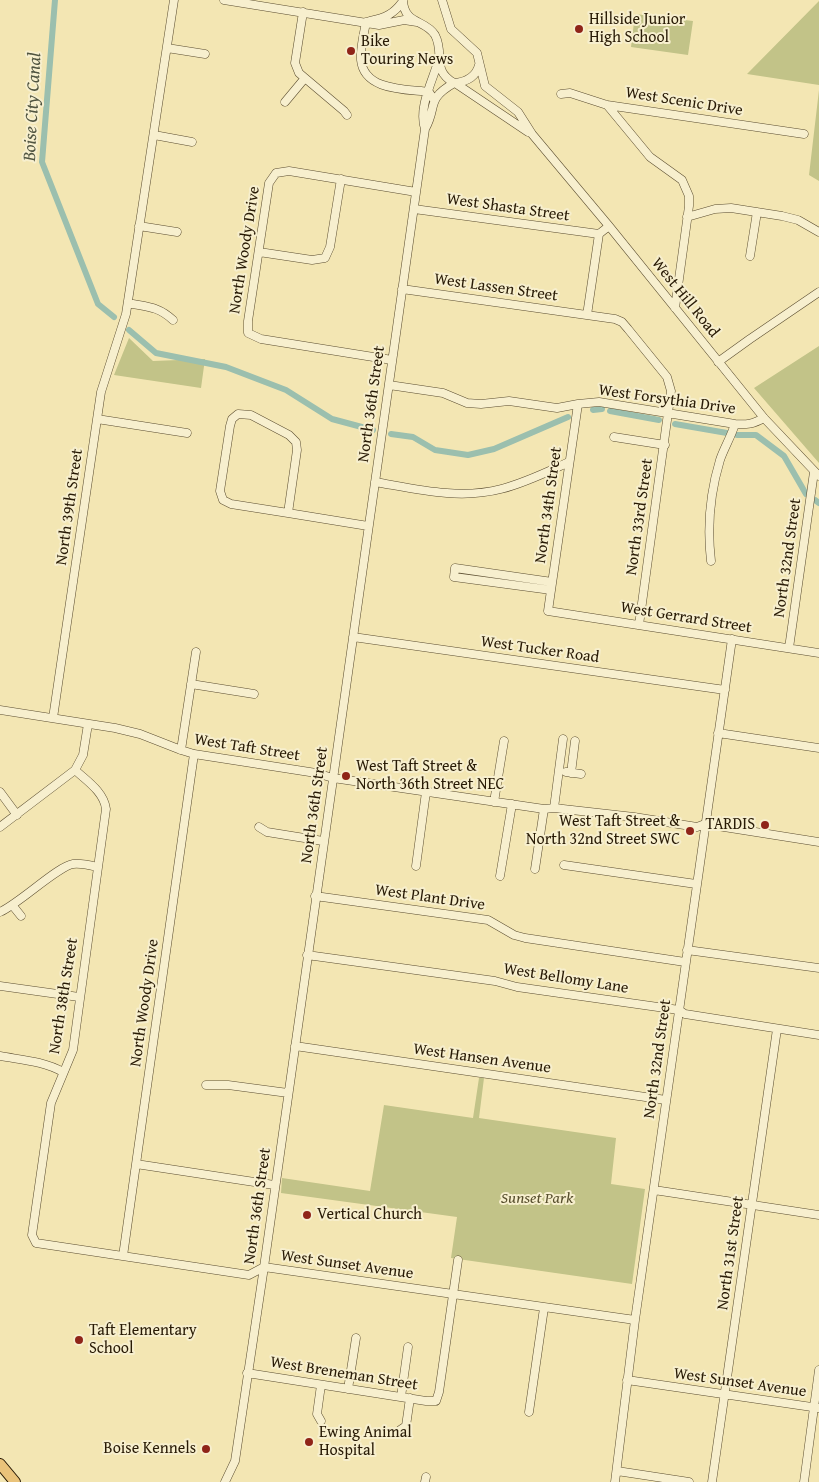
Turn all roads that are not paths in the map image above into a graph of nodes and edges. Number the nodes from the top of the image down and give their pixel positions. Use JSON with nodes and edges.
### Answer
{"nodes":[{"id":1,"x":174,"y":0,"type":"edge"},
{"id":2,"x":224,"y":0,"type":"edge"},
{"id":3,"x":403,"y":0,"type":"edge"},
{"id":4,"x":442,"y":0,"type":"edge"},
{"id":5,"x":447,"y":0,"type":"edge"},
{"id":6,"x":445,"y":10,"type":"junction"},
{"id":7,"x":303,"y":12,"type":"junction"},
{"id":8,"x":366,"y":22,"type":"junction"},
{"id":9,"x":417,"y":22,"type":"junction"},
{"id":10,"x":167,"y":48,"type":"junction"},
{"id":11,"x":205,"y":54,"type":"dead end"},
{"id":12,"x":439,"y":60,"type":"junction"},
{"id":13,"x":480,"y":63,"type":"junction"},
{"id":14,"x":305,"y":78,"type":"junction"},
{"id":15,"x":455,"y":83,"type":"junction"},
{"id":16,"x":429,"y":92,"type":"junction"},
{"id":17,"x":561,"y":94,"type":"dead end"},
{"id":18,"x":434,"y":100,"type":"junction"},
{"id":19,"x":284,"y":102,"type":"dead end"},
{"id":20,"x":608,"y":104,"type":"junction"},
{"id":21,"x":347,"y":115,"type":"dead end"},
{"id":22,"x":425,"y":129,"type":"junction"},
{"id":23,"x":532,"y":134,"type":"junction"},
{"id":24,"x":804,"y":134,"type":"dead end"},
{"id":25,"x":154,"y":135,"type":"junction"},
{"id":26,"x":192,"y":142,"type":"dead end"},
{"id":27,"x":341,"y":179,"type":"junction"},
{"id":28,"x":416,"y":192,"type":"junction"},
{"id":29,"x":414,"y":209,"type":"junction"},
{"id":30,"x":757,"y":212,"type":"junction"},
{"id":31,"x":687,"y":217,"type":"junction"},
{"id":32,"x":139,"y":226,"type":"junction"},
{"id":33,"x":609,"y":226,"type":"junction"},
{"id":34,"x":177,"y":232,"type":"dead end"},
{"id":35,"x":819,"y":232,"type":"edge"},
{"id":36,"x":598,"y":234,"type":"junction"},
{"id":37,"x":259,"y":252,"type":"junction"},
{"id":38,"x":750,"y":256,"type":"dead end"},
{"id":39,"x":402,"y":289,"type":"junction"},
{"id":40,"x":819,"y":292,"type":"edge"},
{"id":41,"x":128,"y":304,"type":"junction"},
{"id":42,"x":675,"y":308,"type":"junction"},
{"id":43,"x":587,"y":315,"type":"junction"},
{"id":44,"x":173,"y":320,"type":"dead end"},
{"id":45,"x":392,"y":360,"type":"junction"},
{"id":46,"x":718,"y":362,"type":"junction"},
{"id":47,"x":388,"y":385,"type":"junction"},
{"id":48,"x":578,"y":404,"type":"junction"},
{"id":49,"x":668,"y":413,"type":"junction"},
{"id":50,"x":764,"y":418,"type":"junction"},
{"id":51,"x":96,"y":419,"type":"junction"},
{"id":52,"x":736,"y":424,"type":"junction"},
{"id":53,"x":187,"y":433,"type":"dead end"},
{"id":54,"x":614,"y":438,"type":"dead end"},
{"id":55,"x":665,"y":445,"type":"junction"},
{"id":56,"x":569,"y":462,"type":"junction"},
{"id":57,"x":817,"y":474,"type":"edge"},
{"id":58,"x":375,"y":482,"type":"junction"},
{"id":59,"x":288,"y":513,"type":"junction"},
{"id":60,"x":368,"y":526,"type":"junction"},
{"id":61,"x":711,"y":561,"type":"dead end"},
{"id":62,"x":551,"y":586,"type":"junction"},
{"id":63,"x":548,"y":611,"type":"joint"},
{"id":64,"x":639,"y":625,"type":"junction"},
{"id":65,"x":353,"y":637,"type":"junction"},
{"id":66,"x":732,"y":639,"type":"junction"},
{"id":67,"x":789,"y":648,"type":"junction"},
{"id":68,"x":196,"y":652,"type":"dead end"},
{"id":69,"x":819,"y":653,"type":"edge"},
{"id":70,"x":191,"y":684,"type":"junction"},
{"id":71,"x":724,"y":690,"type":"junction"},
{"id":72,"x":254,"y":694,"type":"dead end"},
{"id":73,"x":0,"y":710,"type":"edge"},
{"id":74,"x":53,"y":718,"type":"junction"},
{"id":75,"x":88,"y":724,"type":"junction"},
{"id":76,"x":718,"y":733,"type":"junction"},
{"id":77,"x":564,"y":739,"type":"dead end"},
{"id":78,"x":575,"y":741,"type":"dead end"},
{"id":79,"x":504,"y":742,"type":"dead end"},
{"id":80,"x":819,"y":748,"type":"edge"},
{"id":81,"x":181,"y":750,"type":"junction"},
{"id":82,"x":194,"y":754,"type":"junction"},
{"id":83,"x":75,"y":770,"type":"junction"},
{"id":84,"x":559,"y":772,"type":"junction"},
{"id":85,"x":571,"y":773,"type":"junction"},
{"id":86,"x":581,"y":774,"type":"dead end"},
{"id":87,"x":332,"y":778,"type":"junction"},
{"id":88,"x":0,"y":792,"type":"edge"},
{"id":89,"x":426,"y":792,"type":"junction"},
{"id":90,"x":494,"y":802,"type":"junction"},
{"id":91,"x":512,"y":804,"type":"junction"},
{"id":92,"x":554,"y":808,"type":"junction"},
{"id":93,"x":544,"y":809,"type":"junction"},
{"id":94,"x":17,"y":815,"type":"junction"},
{"id":95,"x":705,"y":824,"type":"junction"},
{"id":96,"x":0,"y":827,"type":"edge"},
{"id":97,"x":259,"y":827,"type":"dead end"},
{"id":98,"x":323,"y":841,"type":"junction"},
{"id":99,"x":819,"y":842,"type":"edge"},
{"id":100,"x":564,"y":865,"type":"dead end"},
{"id":101,"x":416,"y":866,"type":"dead end"},
{"id":102,"x":97,"y":867,"type":"junction"},
{"id":103,"x":535,"y":869,"type":"dead end"},
{"id":104,"x":500,"y":876,"type":"dead end"},
{"id":105,"x":696,"y":884,"type":"junction"},
{"id":106,"x":315,"y":896,"type":"junction"},
{"id":107,"x":13,"y":906,"type":"junction"},
{"id":108,"x":0,"y":912,"type":"edge"},
{"id":109,"x":20,"y":916,"type":"dead end"},
{"id":110,"x":687,"y":950,"type":"junction"},
{"id":111,"x":307,"y":955,"type":"junction"},
{"id":112,"x":685,"y":962,"type":"junction"},
{"id":113,"x":819,"y":968,"type":"edge"},
{"id":114,"x":0,"y":986,"type":"edge"},
{"id":115,"x":79,"y":997,"type":"junction"},
{"id":116,"x":679,"y":1010,"type":"junction"},
{"id":117,"x":777,"y":1029,"type":"junction"},
{"id":118,"x":819,"y":1035,"type":"edge"},
{"id":119,"x":295,"y":1046,"type":"junction"},
{"id":120,"x":0,"y":1056,"type":"edge"},
{"id":121,"x":63,"y":1072,"type":"junction"},
{"id":122,"x":206,"y":1085,"type":"dead end"},
{"id":123,"x":288,"y":1093,"type":"junction"},
{"id":124,"x":666,"y":1100,"type":"junction"},
{"id":125,"x":136,"y":1164,"type":"junction"},
{"id":126,"x":274,"y":1185,"type":"junction"},
{"id":127,"x":654,"y":1190,"type":"junction"},
{"id":128,"x":752,"y":1205,"type":"junction"},
{"id":129,"x":819,"y":1215,"type":"edge"},
{"id":130,"x":32,"y":1235,"type":"joint"},
{"id":131,"x":122,"y":1256,"type":"junction"},
{"id":132,"x":458,"y":1260,"type":"dead end"},
{"id":133,"x":264,"y":1267,"type":"junction"},
{"id":134,"x":454,"y":1294,"type":"junction"},
{"id":135,"x":544,"y":1308,"type":"junction"},
{"id":136,"x":635,"y":1320,"type":"junction"},
{"id":137,"x":356,"y":1338,"type":"dead end"},
{"id":138,"x":408,"y":1347,"type":"dead end"},
{"id":139,"x":819,"y":1370,"type":"edge"},
{"id":140,"x":247,"y":1373,"type":"junction"},
{"id":141,"x":627,"y":1380,"type":"junction"},
{"id":142,"x":321,"y":1385,"type":"junction"},
{"id":143,"x":348,"y":1389,"type":"junction"},
{"id":144,"x":724,"y":1394,"type":"junction"},
{"id":145,"x":401,"y":1397,"type":"junction"},
{"id":146,"x":410,"y":1398,"type":"junction"},
{"id":147,"x":816,"y":1408,"type":"edge"},
{"id":148,"x":528,"y":1412,"type":"dead end"},
{"id":149,"x":322,"y":1421,"type":"dead end"},
{"id":150,"x":400,"y":1430,"type":"dead end"},
{"id":151,"x":0,"y":1464,"type":"edge"},
{"id":152,"x":617,"y":1472,"type":"junction"},
{"id":153,"x":15,"y":1482,"type":"edge"},
{"id":154,"x":224,"y":1482,"type":"edge"},
{"id":155,"x":615,"y":1482,"type":"edge"},
{"id":156,"x":689,"y":1482,"type":"edge"},
{"id":157,"x":712,"y":1482,"type":"edge"},
{"id":158,"x":804,"y":1482,"type":"edge"}],
"edges":[{"from":1,"to":10,"type":"street","name":"North 39th Street"},
{"from":2,"to":7,"type":"street"},
{"from":3,"to":8,"type":"street"},
{"from":3,"to":9,"type":"street"},
{"from":4,"to":6,"type":"street"},
{"from":5,"to":6,"type":"street"},
{"from":6,"to":13,"type":"street"},
{"from":7,"to":8,"type":"street"},
{"from":7,"to":14,"type":"street"},
{"from":8,"to":9,"type":"street"},
{"from":8,"to":16,"type":"street"},
{"from":9,"to":12,"type":"street"},
{"from":10,"to":11,"type":"street"},
{"from":10,"to":25,"type":"street","name":"North 39th Street"},
{"from":12,"to":15,"type":"street","name":"West Hill Road"},
{"from":12,"to":16,"type":"street","name":"North 36th Street"},
{"from":13,"to":15,"type":"street"},
{"from":13,"to":23,"type":"street","name":"West Hill Road"},
{"from":14,"to":19,"type":"street"},
{"from":14,"to":21,"type":"street"},
{"from":15,"to":18,"type":"street"},
{"from":15,"to":23,"type":"street","name":"West Hill Road"},
{"from":16,"to":18,"type":"street"},
{"from":16,"to":22,"type":"street","name":"North 36th Street"},
{"from":17,"to":20,"type":"street","name":"West Scenic Drive"},
{"from":18,"to":22,"type":"street","name":"North 36th Street"},
{"from":20,"to":24,"type":"street","name":"West Scenic Drive"},
{"from":20,"to":31,"type":"street"},
{"from":22,"to":28,"type":"street","name":"North 36th Street"},
{"from":23,"to":33,"type":"street","name":"West Hill Road"},
{"from":25,"to":26,"type":"street"},
{"from":25,"to":32,"type":"street","name":"North 39th Street"},
{"from":27,"to":28,"type":"street"},
{"from":27,"to":37,"type":"street","name":"North Woody Drive"},
{"from":27,"to":37,"type":"street"},
{"from":28,"to":29,"type":"street","name":"North 36th Street"},
{"from":29,"to":36,"type":"street","name":"West Shasta Street"},
{"from":29,"to":39,"type":"street","name":"North 36th Street"},
{"from":30,"to":31,"type":"street"},
{"from":30,"to":35,"type":"street"},
{"from":30,"to":38,"type":"street"},
{"from":31,"to":42,"type":"street"},
{"from":32,"to":34,"type":"street"},
{"from":32,"to":41,"type":"street","name":"North 39th Street"},
{"from":33,"to":36,"type":"street"},
{"from":33,"to":42,"type":"street","name":"West Hill Road"},
{"from":36,"to":43,"type":"street"},
{"from":37,"to":45,"type":"street","name":"North Woody Drive"},
{"from":39,"to":43,"type":"street","name":"West Lassen Street"},
{"from":39,"to":45,"type":"street","name":"North 36th Street"},
{"from":40,"to":46,"type":"street"},
{"from":41,"to":44,"type":"street"},
{"from":41,"to":51,"type":"street","name":"North 39th Street"},
{"from":42,"to":46,"type":"street","name":"West Hill Road"},
{"from":43,"to":49,"type":"street","name":"West Lassen Street"},
{"from":45,"to":47,"type":"street","name":"North 36th Street"},
{"from":46,"to":50,"type":"street","name":"West Hill Road"},
{"from":47,"to":48,"type":"street","name":"West Forsythia Drive"},
{"from":47,"to":58,"type":"street","name":"North 36th Street"},
{"from":48,"to":49,"type":"street","name":"West Forsythia Drive"},
{"from":48,"to":56,"type":"street","name":"North 34th Street"},
{"from":49,"to":52,"type":"street","name":"West Forsythia Drive"},
{"from":49,"to":55,"type":"street","name":"North 33rd Street"},
{"from":50,"to":52,"type":"street","name":"West Forsythia Drive"},
{"from":50,"to":57,"type":"street","name":"West Hill Road"},
{"from":51,"to":53,"type":"street"},
{"from":51,"to":74,"type":"street","name":"North 39th Street"},
{"from":52,"to":61,"type":"street"},
{"from":54,"to":55,"type":"street"},
{"from":55,"to":64,"type":"street","name":"North 33rd Street"},
{"from":56,"to":58,"type":"street"},
{"from":56,"to":62,"type":"street","name":"North 34th Street"},
{"from":57,"to":67,"type":"street","name":"North 32nd Street"},
{"from":58,"to":60,"type":"street","name":"North 36th Street"},
{"from":59,"to":59,"type":"street"},
{"from":59,"to":60,"type":"street"},
{"from":60,"to":65,"type":"street","name":"North 36th Street"},
{"from":62,"to":62,"type":"street"},
{"from":62,"to":63,"type":"street","name":"North 34th Street"},
{"from":63,"to":64,"type":"street","name":"West Gerrard Street"},
{"from":64,"to":66,"type":"street","name":"West Gerrard Street"},
{"from":65,"to":71,"type":"street","name":"West Tucker Road"},
{"from":65,"to":87,"type":"street","name":"North 36th Street"},
{"from":66,"to":67,"type":"street","name":"West Gerrard Street"},
{"from":66,"to":71,"type":"street","name":"North 32nd Street"},
{"from":67,"to":69,"type":"street","name":"West Gerrard Street"},
{"from":68,"to":70,"type":"street"},
{"from":70,"to":72,"type":"street"},
{"from":70,"to":81,"type":"street"},
{"from":71,"to":76,"type":"street","name":"North 32nd Street"},
{"from":73,"to":74,"type":"street","name":"West Taft Street"},
{"from":74,"to":75,"type":"street","name":"West Taft Street"},
{"from":75,"to":81,"type":"street","name":"West Taft Street"},
{"from":75,"to":83,"type":"street"},
{"from":76,"to":80,"type":"street"},
{"from":76,"to":95,"type":"street","name":"North 32nd Street"},
{"from":77,"to":84,"type":"street"},
{"from":78,"to":85,"type":"street"},
{"from":79,"to":90,"type":"street"},
{"from":81,"to":82,"type":"street","name":"West Taft Street"},
{"from":82,"to":87,"type":"street","name":"West Taft Street"},
{"from":82,"to":125,"type":"street","name":"North Woody Drive"},
{"from":83,"to":94,"type":"street"},
{"from":83,"to":102,"type":"street","name":"North 38th Street"},
{"from":84,"to":85,"type":"street"},
{"from":84,"to":92,"type":"street"},
{"from":85,"to":86,"type":"street"},
{"from":87,"to":89,"type":"street","name":"West Taft Street"},
{"from":87,"to":98,"type":"street","name":"North 36th Street"},
{"from":88,"to":94,"type":"street"},
{"from":89,"to":90,"type":"street","name":"West Taft Street"},
{"from":89,"to":101,"type":"street"},
{"from":90,"to":91,"type":"street","name":"West Taft Street"},
{"from":91,"to":93,"type":"street","name":"West Taft Street"},
{"from":91,"to":104,"type":"street"},
{"from":92,"to":93,"type":"street","name":"West Taft Street"},
{"from":92,"to":95,"type":"street","name":"West Taft Street"},
{"from":93,"to":103,"type":"street"},
{"from":94,"to":96,"type":"street"},
{"from":95,"to":99,"type":"street","name":"West Taft Street"},
{"from":95,"to":105,"type":"street","name":"North 32nd Street"},
{"from":97,"to":98,"type":"street"},
{"from":98,"to":106,"type":"street","name":"North 36th Street"},
{"from":100,"to":105,"type":"street"},
{"from":102,"to":107,"type":"street"},
{"from":102,"to":115,"type":"street","name":"North 38th Street"},
{"from":105,"to":110,"type":"street","name":"North 32nd Street"},
{"from":106,"to":111,"type":"street","name":"North 36th Street"},
{"from":106,"to":112,"type":"street","name":"West Plant Drive"},
{"from":107,"to":108,"type":"street"},
{"from":107,"to":109,"type":"street"},
{"from":110,"to":112,"type":"street","name":"North 32nd Street"},
{"from":110,"to":113,"type":"street"},
{"from":111,"to":116,"type":"street","name":"West Bellomy Lane"},
{"from":111,"to":119,"type":"street","name":"North 36th Street"},
{"from":112,"to":116,"type":"street","name":"North 32nd Street"},
{"from":114,"to":115,"type":"street"},
{"from":115,"to":121,"type":"street","name":"North 38th Street"},
{"from":116,"to":117,"type":"street","name":"West Bellomy Lane"},
{"from":116,"to":124,"type":"street","name":"North 32nd Street"},
{"from":117,"to":118,"type":"street","name":"West Bellomy Lane"},
{"from":117,"to":128,"type":"street","name":"North 31st Street"},
{"from":119,"to":123,"type":"street","name":"North 36th Street"},
{"from":119,"to":124,"type":"street","name":"West Hansen Avenue"},
{"from":120,"to":121,"type":"street"},
{"from":121,"to":130,"type":"street","name":"North 38th Street"},
{"from":122,"to":123,"type":"street"},
{"from":123,"to":126,"type":"street","name":"North 36th Street"},
{"from":124,"to":127,"type":"street","name":"North 32nd Street"},
{"from":125,"to":126,"type":"street"},
{"from":125,"to":131,"type":"street","name":"North Woody Drive"},
{"from":126,"to":133,"type":"street","name":"North 36th Street"},
{"from":127,"to":128,"type":"street"},
{"from":127,"to":136,"type":"street","name":"North 32nd Street"},
{"from":128,"to":129,"type":"street"},
{"from":128,"to":144,"type":"street","name":"North 31st Street"},
{"from":130,"to":131,"type":"street","name":"West Sunset Avenue"},
{"from":131,"to":133,"type":"street","name":"West Sunset Avenue"},
{"from":132,"to":134,"type":"street"},
{"from":133,"to":134,"type":"street","name":"West Sunset Avenue"},
{"from":133,"to":140,"type":"street","name":"North 36th Street"},
{"from":134,"to":135,"type":"street","name":"West Sunset Avenue"},
{"from":134,"to":146,"type":"street","name":"West Breneman Street"},
{"from":135,"to":136,"type":"street","name":"West Sunset Avenue"},
{"from":135,"to":148,"type":"street"},
{"from":136,"to":141,"type":"street","name":"North 32nd Street"},
{"from":137,"to":143,"type":"street"},
{"from":138,"to":145,"type":"street"},
{"from":139,"to":147,"type":"street"},
{"from":140,"to":142,"type":"street","name":"West Breneman Street"},
{"from":140,"to":154,"type":"street","name":"North 36th Street"},
{"from":141,"to":144,"type":"street","name":"West Sunset Avenue"},
{"from":141,"to":152,"type":"street","name":"North 32nd Street"},
{"from":142,"to":143,"type":"street","name":"West Breneman Street"},
{"from":142,"to":149,"type":"street"},
{"from":143,"to":145,"type":"street","name":"West Breneman Street"},
{"from":144,"to":147,"type":"street","name":"West Sunset Avenue"},
{"from":144,"to":157,"type":"street","name":"North 31st Street"},
{"from":145,"to":146,"type":"street","name":"West Breneman Street"},
{"from":146,"to":150,"type":"street"},
{"from":147,"to":158,"type":"street"},
{"from":151,"to":153,"type":"main road"},
{"from":152,"to":155,"type":"street","name":"North 32nd Street"},
{"from":152,"to":156,"type":"street"}]}
